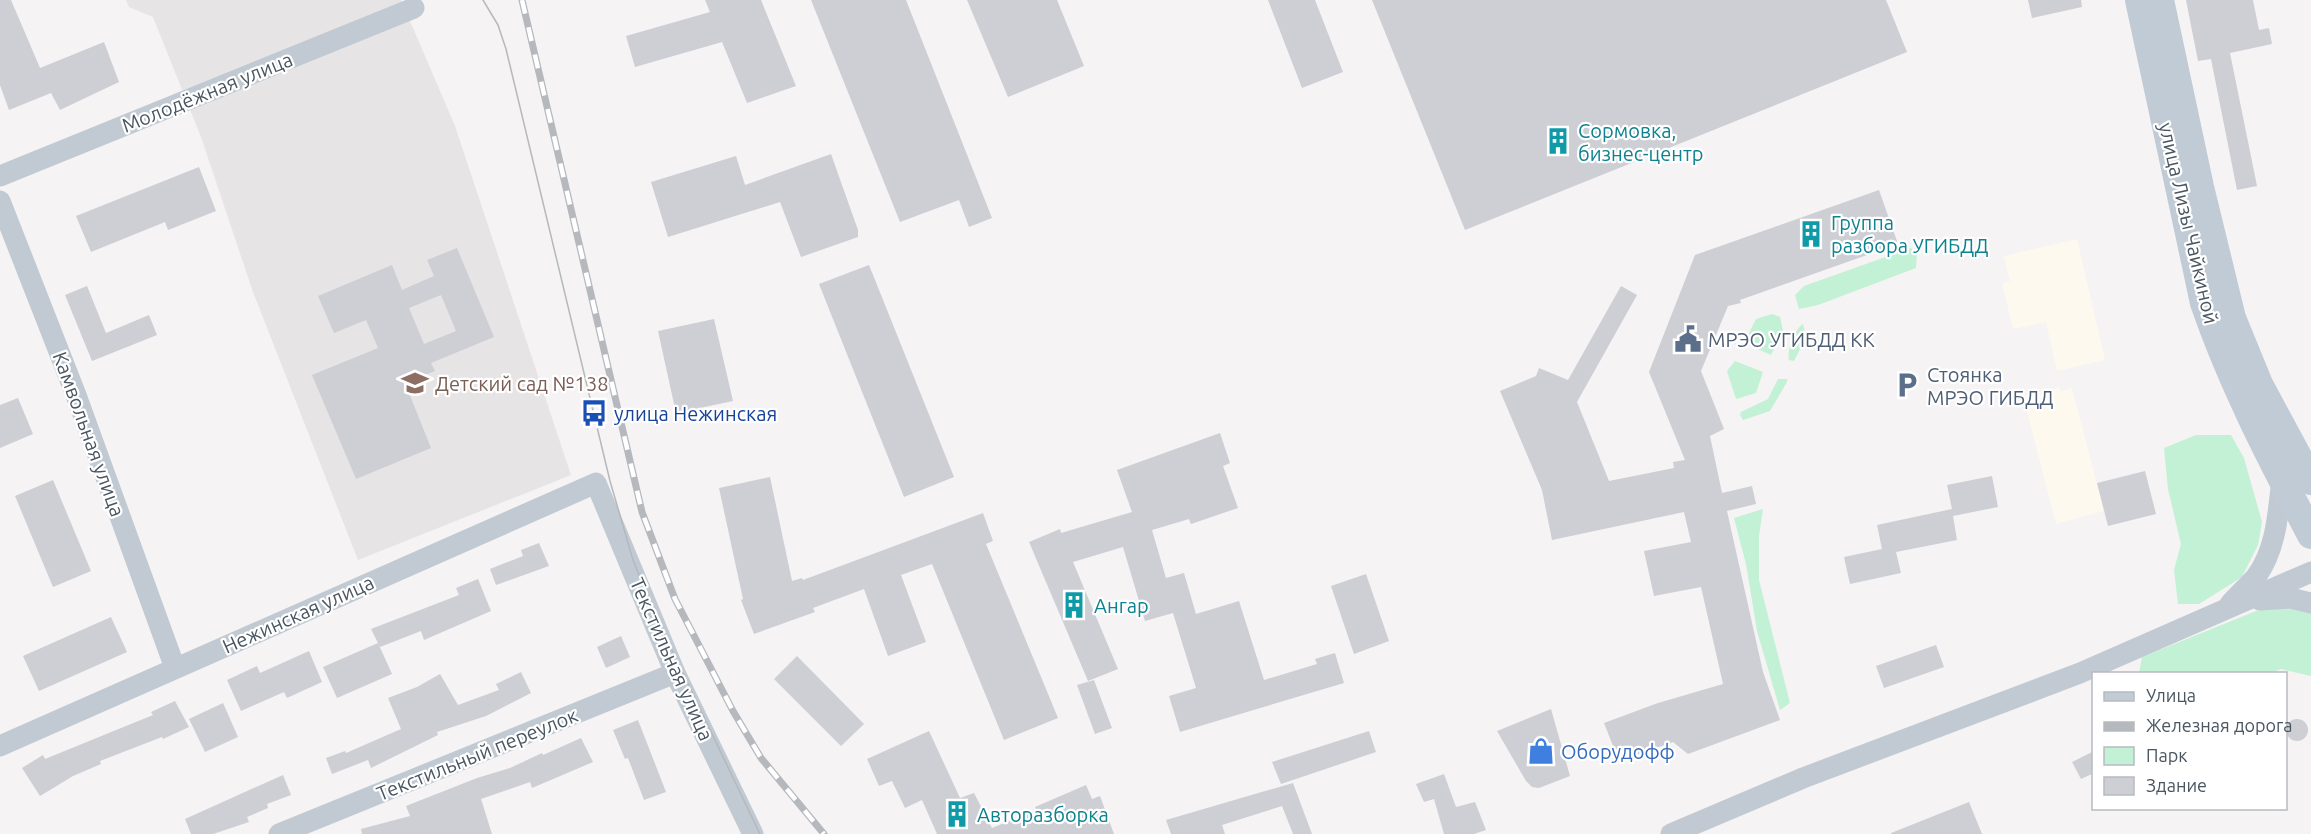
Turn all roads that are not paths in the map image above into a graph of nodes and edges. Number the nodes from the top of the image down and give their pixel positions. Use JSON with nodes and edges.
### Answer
{"nodes":[{"id":1,"x":2139,"y":0,"type":"edge"},
{"id":2,"x":2160,"y":0,"type":"edge"},
{"id":3,"x":414,"y":8,"type":"dead end"},
{"id":4,"x":0,"y":176,"type":"edge"},
{"id":5,"x":0,"y":201,"type":"edge"},
{"id":6,"x":2282,"y":478,"type":"junction"},
{"id":7,"x":2311,"y":481,"type":"edge"},
{"id":8,"x":596,"y":483,"type":"joint"},
{"id":9,"x":2311,"y":535,"type":"edge"},
{"id":10,"x":2311,"y":572,"type":"edge"},
{"id":11,"x":2311,"y":603,"type":"edge"},
{"id":12,"x":2222,"y":612,"type":"junction"},
{"id":13,"x":175,"y":668,"type":"junction"},
{"id":14,"x":675,"y":673,"type":"junction"},
{"id":15,"x":0,"y":746,"type":"edge"},
{"id":16,"x":279,"y":834,"type":"edge"},
{"id":17,"x":753,"y":834,"type":"edge"},
{"id":18,"x":1671,"y":834,"type":"edge"}],
"edges":[{"from":1,"to":6,"type":"main road","name":"улица Лизы Чайкиной"},
{"from":2,"to":7,"type":"main road","name":"улица Лизы Чайкиной"},
{"from":3,"to":4,"type":"street","name":"Молодёжная улица"},
{"from":5,"to":13,"type":"street","name":"Камвольная улица"},
{"from":6,"to":9,"type":"main road","name":"улица Лизы Чайкиной"},
{"from":6,"to":12,"type":"street"},
{"from":8,"to":13,"type":"street","name":"Нежинская улица"},
{"from":8,"to":14,"type":"street","name":"Текстильная улица"},
{"from":10,"to":12,"type":"street"},
{"from":11,"to":12,"type":"street"},
{"from":12,"to":18,"type":"street"},
{"from":13,"to":15,"type":"street","name":"Нежинская улица"},
{"from":14,"to":16,"type":"street","name":"Текстильный переулок"},
{"from":14,"to":17,"type":"street","name":"Текстильная улица"}]}
